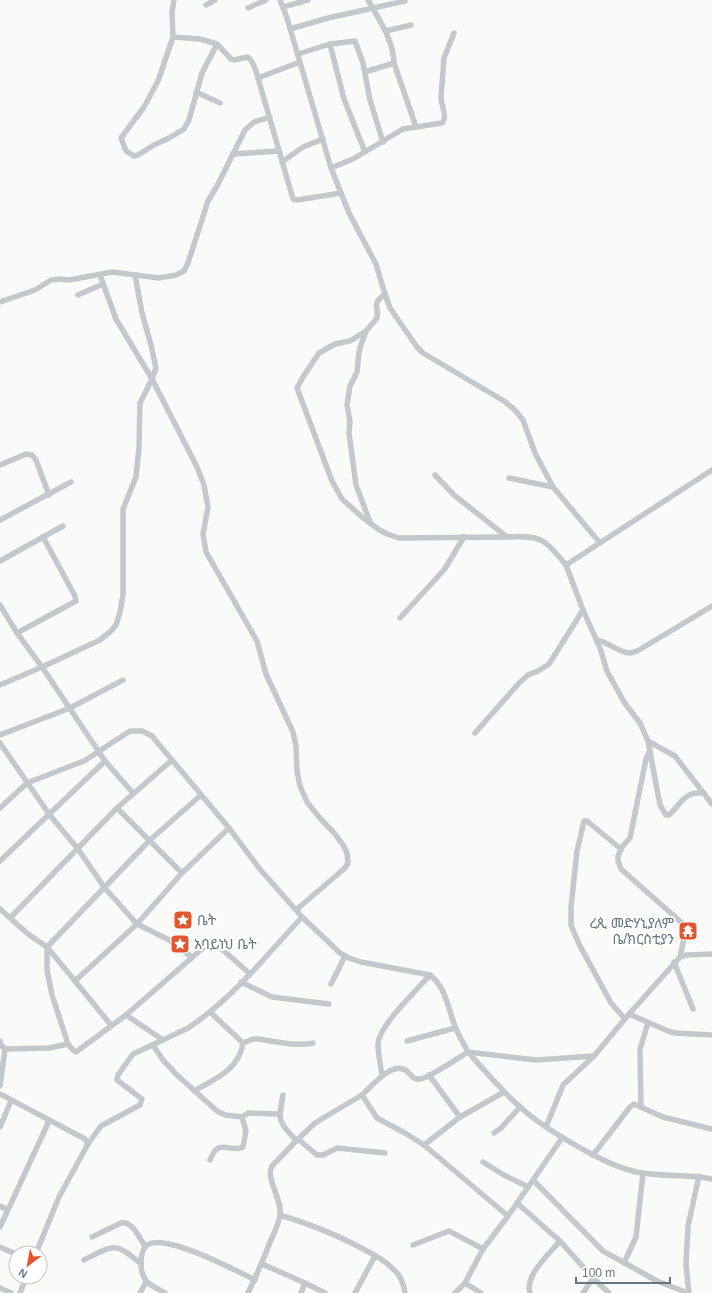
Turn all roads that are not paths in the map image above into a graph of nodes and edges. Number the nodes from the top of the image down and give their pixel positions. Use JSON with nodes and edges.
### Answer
{"nodes":[{"id":1,"x":174,"y":0,"type":"edge"},
{"id":2,"x":215,"y":0,"type":"edge"},
{"id":3,"x":266,"y":0,"type":"edge"},
{"id":4,"x":280,"y":0,"type":"edge"},
{"id":5,"x":308,"y":0,"type":"edge"},
{"id":6,"x":368,"y":0,"type":"edge"},
{"id":7,"x":405,"y":1,"type":"dead end"},
{"id":8,"x":206,"y":5,"type":"dead end"},
{"id":9,"x":283,"y":7,"type":"junction"},
{"id":10,"x":248,"y":8,"type":"dead end"},
{"id":11,"x":373,"y":9,"type":"junction"},
{"id":12,"x":411,"y":25,"type":"dead end"},
{"id":13,"x":290,"y":29,"type":"junction"},
{"id":14,"x":386,"y":31,"type":"junction"},
{"id":15,"x":454,"y":33,"type":"dead end"},
{"id":16,"x":173,"y":37,"type":"junction"},
{"id":17,"x":216,"y":44,"type":"junction"},
{"id":18,"x":330,"y":44,"type":"junction"},
{"id":19,"x":298,"y":54,"type":"junction"},
{"id":20,"x":300,"y":62,"type":"junction"},
{"id":21,"x":394,"y":62,"type":"junction"},
{"id":22,"x":365,"y":72,"type":"junction"},
{"id":23,"x":258,"y":78,"type":"junction"},
{"id":24,"x":196,"y":92,"type":"junction"},
{"id":25,"x":220,"y":103,"type":"dead end"},
{"id":26,"x":270,"y":117,"type":"junction"},
{"id":27,"x":416,"y":127,"type":"junction"},
{"id":28,"x":323,"y":139,"type":"junction"},
{"id":29,"x":383,"y":142,"type":"junction"},
{"id":30,"x":279,"y":151,"type":"junction"},
{"id":31,"x":365,"y":152,"type":"junction"},
{"id":32,"x":233,"y":154,"type":"junction"},
{"id":33,"x":282,"y":162,"type":"junction"},
{"id":34,"x":331,"y":168,"type":"junction"},
{"id":35,"x":341,"y":193,"type":"junction"},
{"id":36,"x":100,"y":275,"type":"junction"},
{"id":37,"x":135,"y":275,"type":"junction"},
{"id":38,"x":103,"y":284,"type":"junction"},
{"id":39,"x":385,"y":294,"type":"junction"},
{"id":40,"x":78,"y":295,"type":"dead end"},
{"id":41,"x":0,"y":302,"type":"edge"},
{"id":42,"x":366,"y":331,"type":"junction"},
{"id":43,"x":152,"y":379,"type":"junction"},
{"id":44,"x":0,"y":465,"type":"edge"},
{"id":45,"x":712,"y":470,"type":"edge"},
{"id":46,"x":434,"y":475,"type":"dead end"},
{"id":47,"x":510,"y":478,"type":"dead end"},
{"id":48,"x":71,"y":482,"type":"dead end"},
{"id":49,"x":553,"y":487,"type":"junction"},
{"id":50,"x":49,"y":495,"type":"junction"},
{"id":51,"x":0,"y":520,"type":"edge"},
{"id":52,"x":370,"y":522,"type":"junction"},
{"id":53,"x":63,"y":526,"type":"dead end"},
{"id":54,"x":43,"y":537,"type":"junction"},
{"id":55,"x":464,"y":537,"type":"junction"},
{"id":56,"x":507,"y":537,"type":"junction"},
{"id":57,"x":600,"y":543,"type":"junction"},
{"id":58,"x":0,"y":561,"type":"edge"},
{"id":59,"x":566,"y":565,"type":"junction"},
{"id":60,"x":0,"y":605,"type":"edge"},
{"id":61,"x":712,"y":606,"type":"edge"},
{"id":62,"x":583,"y":610,"type":"junction"},
{"id":63,"x":400,"y":618,"type":"dead end"},
{"id":64,"x":17,"y":633,"type":"junction"},
{"id":65,"x":597,"y":640,"type":"junction"},
{"id":66,"x":42,"y":667,"type":"junction"},
{"id":67,"x":123,"y":680,"type":"dead end"},
{"id":68,"x":0,"y":685,"type":"edge"},
{"id":69,"x":70,"y":708,"type":"junction"},
{"id":70,"x":475,"y":733,"type":"dead end"},
{"id":71,"x":0,"y":735,"type":"edge"},
{"id":72,"x":648,"y":741,"type":"junction"},
{"id":73,"x":0,"y":743,"type":"edge"},
{"id":74,"x":650,"y":750,"type":"junction"},
{"id":75,"x":99,"y":751,"type":"junction"},
{"id":76,"x":172,"y":760,"type":"junction"},
{"id":77,"x":105,"y":761,"type":"junction"},
{"id":78,"x":27,"y":783,"type":"junction"},
{"id":79,"x":133,"y":793,"type":"junction"},
{"id":80,"x":704,"y":794,"type":"junction"},
{"id":81,"x":201,"y":795,"type":"junction"},
{"id":82,"x":712,"y":804,"type":"edge"},
{"id":83,"x":0,"y":808,"type":"edge"},
{"id":84,"x":118,"y":808,"type":"junction"},
{"id":85,"x":49,"y":814,"type":"junction"},
{"id":86,"x":228,"y":828,"type":"junction"},
{"id":87,"x":150,"y":840,"type":"junction"},
{"id":88,"x":621,"y":849,"type":"junction"},
{"id":89,"x":78,"y":850,"type":"junction"},
{"id":90,"x":0,"y":861,"type":"edge"},
{"id":91,"x":182,"y":873,"type":"junction"},
{"id":92,"x":104,"y":887,"type":"junction"},
{"id":93,"x":0,"y":909,"type":"edge"},
{"id":94,"x":296,"y":910,"type":"junction"},
{"id":95,"x":11,"y":917,"type":"junction"},
{"id":96,"x":302,"y":917,"type":"junction"},
{"id":97,"x":137,"y":924,"type":"junction"},
{"id":98,"x":47,"y":947,"type":"junction"},
{"id":99,"x":712,"y":954,"type":"edge"},
{"id":100,"x":345,"y":956,"type":"junction"},
{"id":101,"x":192,"y":957,"type":"junction"},
{"id":102,"x":680,"y":957,"type":"junction"},
{"id":103,"x":674,"y":962,"type":"junction"},
{"id":104,"x":250,"y":974,"type":"junction"},
{"id":105,"x":430,"y":975,"type":"junction"},
{"id":106,"x":75,"y":981,"type":"junction"},
{"id":107,"x":242,"y":982,"type":"junction"},
{"id":108,"x":331,"y":984,"type":"dead end"},
{"id":109,"x":329,"y":1004,"type":"dead end"},
{"id":110,"x":693,"y":1009,"type":"dead end"},
{"id":111,"x":210,"y":1012,"type":"junction"},
{"id":112,"x":126,"y":1015,"type":"junction"},
{"id":113,"x":627,"y":1017,"type":"junction"},
{"id":114,"x":648,"y":1023,"type":"junction"},
{"id":115,"x":111,"y":1025,"type":"junction"},
{"id":116,"x":455,"y":1028,"type":"junction"},
{"id":117,"x":712,"y":1035,"type":"edge"},
{"id":118,"x":163,"y":1040,"type":"junction"},
{"id":119,"x":0,"y":1041,"type":"edge"},
{"id":120,"x":406,"y":1041,"type":"dead end"},
{"id":121,"x":242,"y":1043,"type":"junction"},
{"id":122,"x":313,"y":1043,"type":"dead end"},
{"id":123,"x":68,"y":1044,"type":"junction"},
{"id":124,"x":153,"y":1045,"type":"junction"},
{"id":125,"x":5,"y":1049,"type":"junction"},
{"id":126,"x":468,"y":1052,"type":"junction"},
{"id":127,"x":594,"y":1056,"type":"junction"},
{"id":128,"x":429,"y":1075,"type":"junction"},
{"id":129,"x":382,"y":1076,"type":"junction"},
{"id":130,"x":0,"y":1086,"type":"edge"},
{"id":131,"x":194,"y":1091,"type":"junction"},
{"id":132,"x":504,"y":1092,"type":"junction"},
{"id":133,"x":0,"y":1094,"type":"edge"},
{"id":134,"x":283,"y":1095,"type":"dead end"},
{"id":135,"x":362,"y":1096,"type":"junction"},
{"id":136,"x":11,"y":1101,"type":"junction"},
{"id":137,"x":520,"y":1107,"type":"junction"},
{"id":138,"x":641,"y":1107,"type":"junction"},
{"id":139,"x":279,"y":1114,"type":"junction"},
{"id":140,"x":242,"y":1117,"type":"junction"},
{"id":141,"x":460,"y":1117,"type":"junction"},
{"id":142,"x":49,"y":1121,"type":"junction"},
{"id":143,"x":546,"y":1127,"type":"junction"},
{"id":144,"x":0,"y":1128,"type":"edge"},
{"id":145,"x":712,"y":1129,"type":"edge"},
{"id":146,"x":494,"y":1133,"type":"dead end"},
{"id":147,"x":562,"y":1138,"type":"junction"},
{"id":148,"x":297,"y":1139,"type":"junction"},
{"id":149,"x":88,"y":1144,"type":"junction"},
{"id":150,"x":424,"y":1145,"type":"junction"},
{"id":151,"x":385,"y":1153,"type":"dead end"},
{"id":152,"x":593,"y":1155,"type":"junction"},
{"id":153,"x":210,"y":1160,"type":"dead end"},
{"id":154,"x":483,"y":1162,"type":"dead end"},
{"id":155,"x":643,"y":1173,"type":"junction"},
{"id":156,"x":699,"y":1176,"type":"junction"},
{"id":157,"x":712,"y":1179,"type":"edge"},
{"id":158,"x":533,"y":1180,"type":"junction"},
{"id":159,"x":528,"y":1187,"type":"junction"},
{"id":160,"x":517,"y":1203,"type":"junction"},
{"id":161,"x":0,"y":1206,"type":"edge"},
{"id":162,"x":7,"y":1210,"type":"junction"},
{"id":163,"x":280,"y":1215,"type":"junction"},
{"id":164,"x":508,"y":1216,"type":"junction"},
{"id":165,"x":0,"y":1227,"type":"edge"},
{"id":166,"x":92,"y":1237,"type":"dead end"},
{"id":167,"x":560,"y":1241,"type":"junction"},
{"id":168,"x":39,"y":1245,"type":"edge"},
{"id":169,"x":413,"y":1245,"type":"dead end"},
{"id":170,"x":145,"y":1246,"type":"junction"},
{"id":171,"x":483,"y":1249,"type":"junction"},
{"id":172,"x":375,"y":1256,"type":"junction"},
{"id":173,"x":84,"y":1260,"type":"dead end"},
{"id":174,"x":624,"y":1263,"type":"junction"},
{"id":175,"x":141,"y":1264,"type":"junction"},
{"id":176,"x":262,"y":1264,"type":"junction"},
{"id":177,"x":593,"y":1278,"type":"junction"},
{"id":178,"x":255,"y":1280,"type":"junction"},
{"id":179,"x":146,"y":1282,"type":"junction"},
{"id":180,"x":306,"y":1283,"type":"junction"},
{"id":181,"x":465,"y":1283,"type":"junction"},
{"id":182,"x":0,"y":1288,"type":"edge"},
{"id":183,"x":11,"y":1293,"type":"edge"},
{"id":184,"x":140,"y":1293,"type":"edge"},
{"id":185,"x":165,"y":1293,"type":"edge"},
{"id":186,"x":248,"y":1293,"type":"edge"},
{"id":187,"x":301,"y":1293,"type":"edge"},
{"id":188,"x":325,"y":1293,"type":"edge"},
{"id":189,"x":355,"y":1293,"type":"edge"},
{"id":190,"x":406,"y":1293,"type":"edge"},
{"id":191,"x":455,"y":1293,"type":"edge"},
{"id":192,"x":481,"y":1293,"type":"edge"},
{"id":193,"x":530,"y":1293,"type":"edge"},
{"id":194,"x":583,"y":1293,"type":"edge"},
{"id":195,"x":609,"y":1293,"type":"edge"},
{"id":196,"x":689,"y":1293,"type":"edge"}],
"edges":[{"from":1,"to":16,"type":"street"},
{"from":2,"to":8,"type":"street"},
{"from":3,"to":10,"type":"street"},
{"from":4,"to":9,"type":"street"},
{"from":5,"to":9,"type":"street"},
{"from":6,"to":11,"type":"street"},
{"from":7,"to":11,"type":"street"},
{"from":9,"to":13,"type":"street"},
{"from":11,"to":13,"type":"street"},
{"from":11,"to":14,"type":"street"},
{"from":12,"to":14,"type":"street"},
{"from":13,"to":19,"type":"street"},
{"from":14,"to":21,"type":"street"},
{"from":15,"to":27,"type":"street"},
{"from":16,"to":17,"type":"street"},
{"from":16,"to":24,"type":"street"},
{"from":17,"to":23,"type":"street"},
{"from":17,"to":24,"type":"street"},
{"from":18,"to":19,"type":"street"},
{"from":18,"to":22,"type":"street"},
{"from":18,"to":31,"type":"street"},
{"from":19,"to":20,"type":"street"},
{"from":20,"to":23,"type":"street"},
{"from":20,"to":28,"type":"street"},
{"from":21,"to":22,"type":"street"},
{"from":21,"to":27,"type":"street"},
{"from":22,"to":29,"type":"street"},
{"from":23,"to":26,"type":"street"},
{"from":24,"to":25,"type":"street"},
{"from":26,"to":30,"type":"street"},
{"from":26,"to":32,"type":"street"},
{"from":27,"to":29,"type":"street"},
{"from":28,"to":33,"type":"street"},
{"from":28,"to":34,"type":"street"},
{"from":29,"to":31,"type":"street"},
{"from":30,"to":32,"type":"street"},
{"from":30,"to":33,"type":"street"},
{"from":31,"to":34,"type":"street"},
{"from":32,"to":37,"type":"street"},
{"from":33,"to":35,"type":"street"},
{"from":34,"to":35,"type":"street"},
{"from":35,"to":39,"type":"street"},
{"from":36,"to":37,"type":"street"},
{"from":36,"to":38,"type":"street"},
{"from":36,"to":41,"type":"street"},
{"from":37,"to":43,"type":"street"},
{"from":38,"to":40,"type":"street"},
{"from":38,"to":43,"type":"street"},
{"from":39,"to":42,"type":"street"},
{"from":39,"to":49,"type":"street"},
{"from":42,"to":52,"type":"street"},
{"from":42,"to":52,"type":"street"},
{"from":43,"to":66,"type":"street"},
{"from":43,"to":94,"type":"street"},
{"from":44,"to":50,"type":"street"},
{"from":45,"to":57,"type":"street"},
{"from":46,"to":56,"type":"street"},
{"from":47,"to":49,"type":"street"},
{"from":48,"to":50,"type":"street"},
{"from":49,"to":57,"type":"street"},
{"from":50,"to":51,"type":"street"},
{"from":52,"to":55,"type":"street"},
{"from":53,"to":54,"type":"street"},
{"from":54,"to":58,"type":"street"},
{"from":54,"to":64,"type":"street"},
{"from":55,"to":56,"type":"street"},
{"from":55,"to":63,"type":"street"},
{"from":56,"to":59,"type":"street"},
{"from":57,"to":59,"type":"street"},
{"from":59,"to":62,"type":"street"},
{"from":60,"to":64,"type":"street"},
{"from":61,"to":65,"type":"street"},
{"from":62,"to":65,"type":"street"},
{"from":62,"to":70,"type":"street"},
{"from":64,"to":66,"type":"street"},
{"from":65,"to":72,"type":"street"},
{"from":66,"to":68,"type":"street"},
{"from":66,"to":69,"type":"street"},
{"from":67,"to":69,"type":"street"},
{"from":69,"to":71,"type":"street"},
{"from":69,"to":75,"type":"street"},
{"from":72,"to":74,"type":"street"},
{"from":72,"to":80,"type":"street"},
{"from":73,"to":78,"type":"street"},
{"from":74,"to":80,"type":"street"},
{"from":74,"to":88,"type":"street"},
{"from":75,"to":76,"type":"street"},
{"from":75,"to":77,"type":"street"},
{"from":75,"to":78,"type":"street"},
{"from":76,"to":79,"type":"street"},
{"from":76,"to":81,"type":"street"},
{"from":77,"to":79,"type":"street"},
{"from":77,"to":85,"type":"street"},
{"from":78,"to":83,"type":"street"},
{"from":78,"to":85,"type":"street"},
{"from":79,"to":84,"type":"street"},
{"from":80,"to":82,"type":"street"},
{"from":81,"to":86,"type":"street"},
{"from":81,"to":87,"type":"street"},
{"from":84,"to":87,"type":"street"},
{"from":84,"to":89,"type":"street"},
{"from":85,"to":89,"type":"street"},
{"from":85,"to":90,"type":"street"},
{"from":86,"to":91,"type":"street"},
{"from":86,"to":94,"type":"street"},
{"from":87,"to":91,"type":"street"},
{"from":87,"to":92,"type":"street"},
{"from":88,"to":102,"type":"street"},
{"from":88,"to":113,"type":"street"},
{"from":89,"to":92,"type":"street"},
{"from":89,"to":95,"type":"street"},
{"from":91,"to":97,"type":"street"},
{"from":92,"to":97,"type":"street"},
{"from":92,"to":98,"type":"street"},
{"from":93,"to":95,"type":"street"},
{"from":94,"to":96,"type":"street"},
{"from":95,"to":98,"type":"street"},
{"from":96,"to":100,"type":"street"},
{"from":96,"to":104,"type":"street"},
{"from":97,"to":101,"type":"street"},
{"from":97,"to":106,"type":"street"},
{"from":98,"to":106,"type":"street"},
{"from":98,"to":123,"type":"street"},
{"from":99,"to":102,"type":"street"},
{"from":100,"to":105,"type":"street"},
{"from":100,"to":108,"type":"street"},
{"from":101,"to":104,"type":"street"},
{"from":101,"to":112,"type":"street"},
{"from":102,"to":103,"type":"street"},
{"from":103,"to":110,"type":"street"},
{"from":103,"to":113,"type":"street"},
{"from":104,"to":107,"type":"street"},
{"from":105,"to":116,"type":"street"},
{"from":105,"to":129,"type":"street"},
{"from":106,"to":115,"type":"street"},
{"from":107,"to":109,"type":"street"},
{"from":107,"to":111,"type":"street"},
{"from":111,"to":118,"type":"street"},
{"from":111,"to":121,"type":"street"},
{"from":112,"to":115,"type":"street"},
{"from":112,"to":118,"type":"street"},
{"from":113,"to":114,"type":"street"},
{"from":113,"to":127,"type":"street"},
{"from":114,"to":117,"type":"street"},
{"from":114,"to":138,"type":"street"},
{"from":115,"to":123,"type":"street"},
{"from":116,"to":120,"type":"street"},
{"from":116,"to":126,"type":"street"},
{"from":118,"to":124,"type":"street"},
{"from":119,"to":125,"type":"street"},
{"from":121,"to":122,"type":"street"},
{"from":121,"to":131,"type":"street"},
{"from":123,"to":125,"type":"street"},
{"from":124,"to":131,"type":"street"},
{"from":124,"to":149,"type":"street"},
{"from":125,"to":130,"type":"street"},
{"from":126,"to":127,"type":"street"},
{"from":126,"to":128,"type":"street"},
{"from":126,"to":132,"type":"street"},
{"from":127,"to":143,"type":"street"},
{"from":128,"to":129,"type":"street"},
{"from":128,"to":141,"type":"street"},
{"from":129,"to":135,"type":"street"},
{"from":131,"to":140,"type":"street"},
{"from":132,"to":137,"type":"street"},
{"from":132,"to":141,"type":"street"},
{"from":133,"to":136,"type":"street"},
{"from":134,"to":139,"type":"street"},
{"from":135,"to":148,"type":"street"},
{"from":135,"to":150,"type":"street"},
{"from":136,"to":142,"type":"street"},
{"from":136,"to":144,"type":"street"},
{"from":137,"to":143,"type":"street"},
{"from":137,"to":146,"type":"street"},
{"from":138,"to":145,"type":"street"},
{"from":138,"to":152,"type":"street"},
{"from":139,"to":140,"type":"street"},
{"from":139,"to":148,"type":"street"},
{"from":140,"to":153,"type":"street"},
{"from":141,"to":150,"type":"street"},
{"from":142,"to":149,"type":"street"},
{"from":142,"to":162,"type":"street"},
{"from":143,"to":147,"type":"street"},
{"from":147,"to":152,"type":"street"},
{"from":147,"to":158,"type":"street"},
{"from":148,"to":151,"type":"street"},
{"from":148,"to":163,"type":"street"},
{"from":149,"to":168,"type":"street"},
{"from":150,"to":164,"type":"street"},
{"from":152,"to":155,"type":"street"},
{"from":154,"to":159,"type":"street"},
{"from":155,"to":156,"type":"street"},
{"from":155,"to":174,"type":"street"},
{"from":156,"to":157,"type":"street"},
{"from":156,"to":196,"type":"street"},
{"from":158,"to":159,"type":"street"},
{"from":158,"to":174,"type":"street"},
{"from":159,"to":160,"type":"street"},
{"from":160,"to":164,"type":"street"},
{"from":160,"to":167,"type":"street"},
{"from":161,"to":162,"type":"street"},
{"from":162,"to":165,"type":"street"},
{"from":163,"to":172,"type":"street"},
{"from":163,"to":176,"type":"street"},
{"from":164,"to":171,"type":"street"},
{"from":166,"to":170,"type":"street"},
{"from":167,"to":177,"type":"street"},
{"from":167,"to":193,"type":"street"},
{"from":169,"to":171,"type":"street"},
{"from":170,"to":175,"type":"street"},
{"from":170,"to":178,"type":"street"},
{"from":171,"to":181,"type":"street"},
{"from":172,"to":189,"type":"street"},
{"from":172,"to":190,"type":"street"},
{"from":173,"to":175,"type":"street"},
{"from":174,"to":196,"type":"street"},
{"from":175,"to":179,"type":"street"},
{"from":176,"to":178,"type":"street"},
{"from":176,"to":180,"type":"street"},
{"from":177,"to":194,"type":"street"},
{"from":177,"to":195,"type":"street"},
{"from":178,"to":186,"type":"street"},
{"from":179,"to":184,"type":"street"},
{"from":179,"to":185,"type":"street"},
{"from":180,"to":187,"type":"street"},
{"from":180,"to":188,"type":"street"},
{"from":181,"to":191,"type":"street"},
{"from":181,"to":192,"type":"street"},
{"from":182,"to":183,"type":"street"}]}
